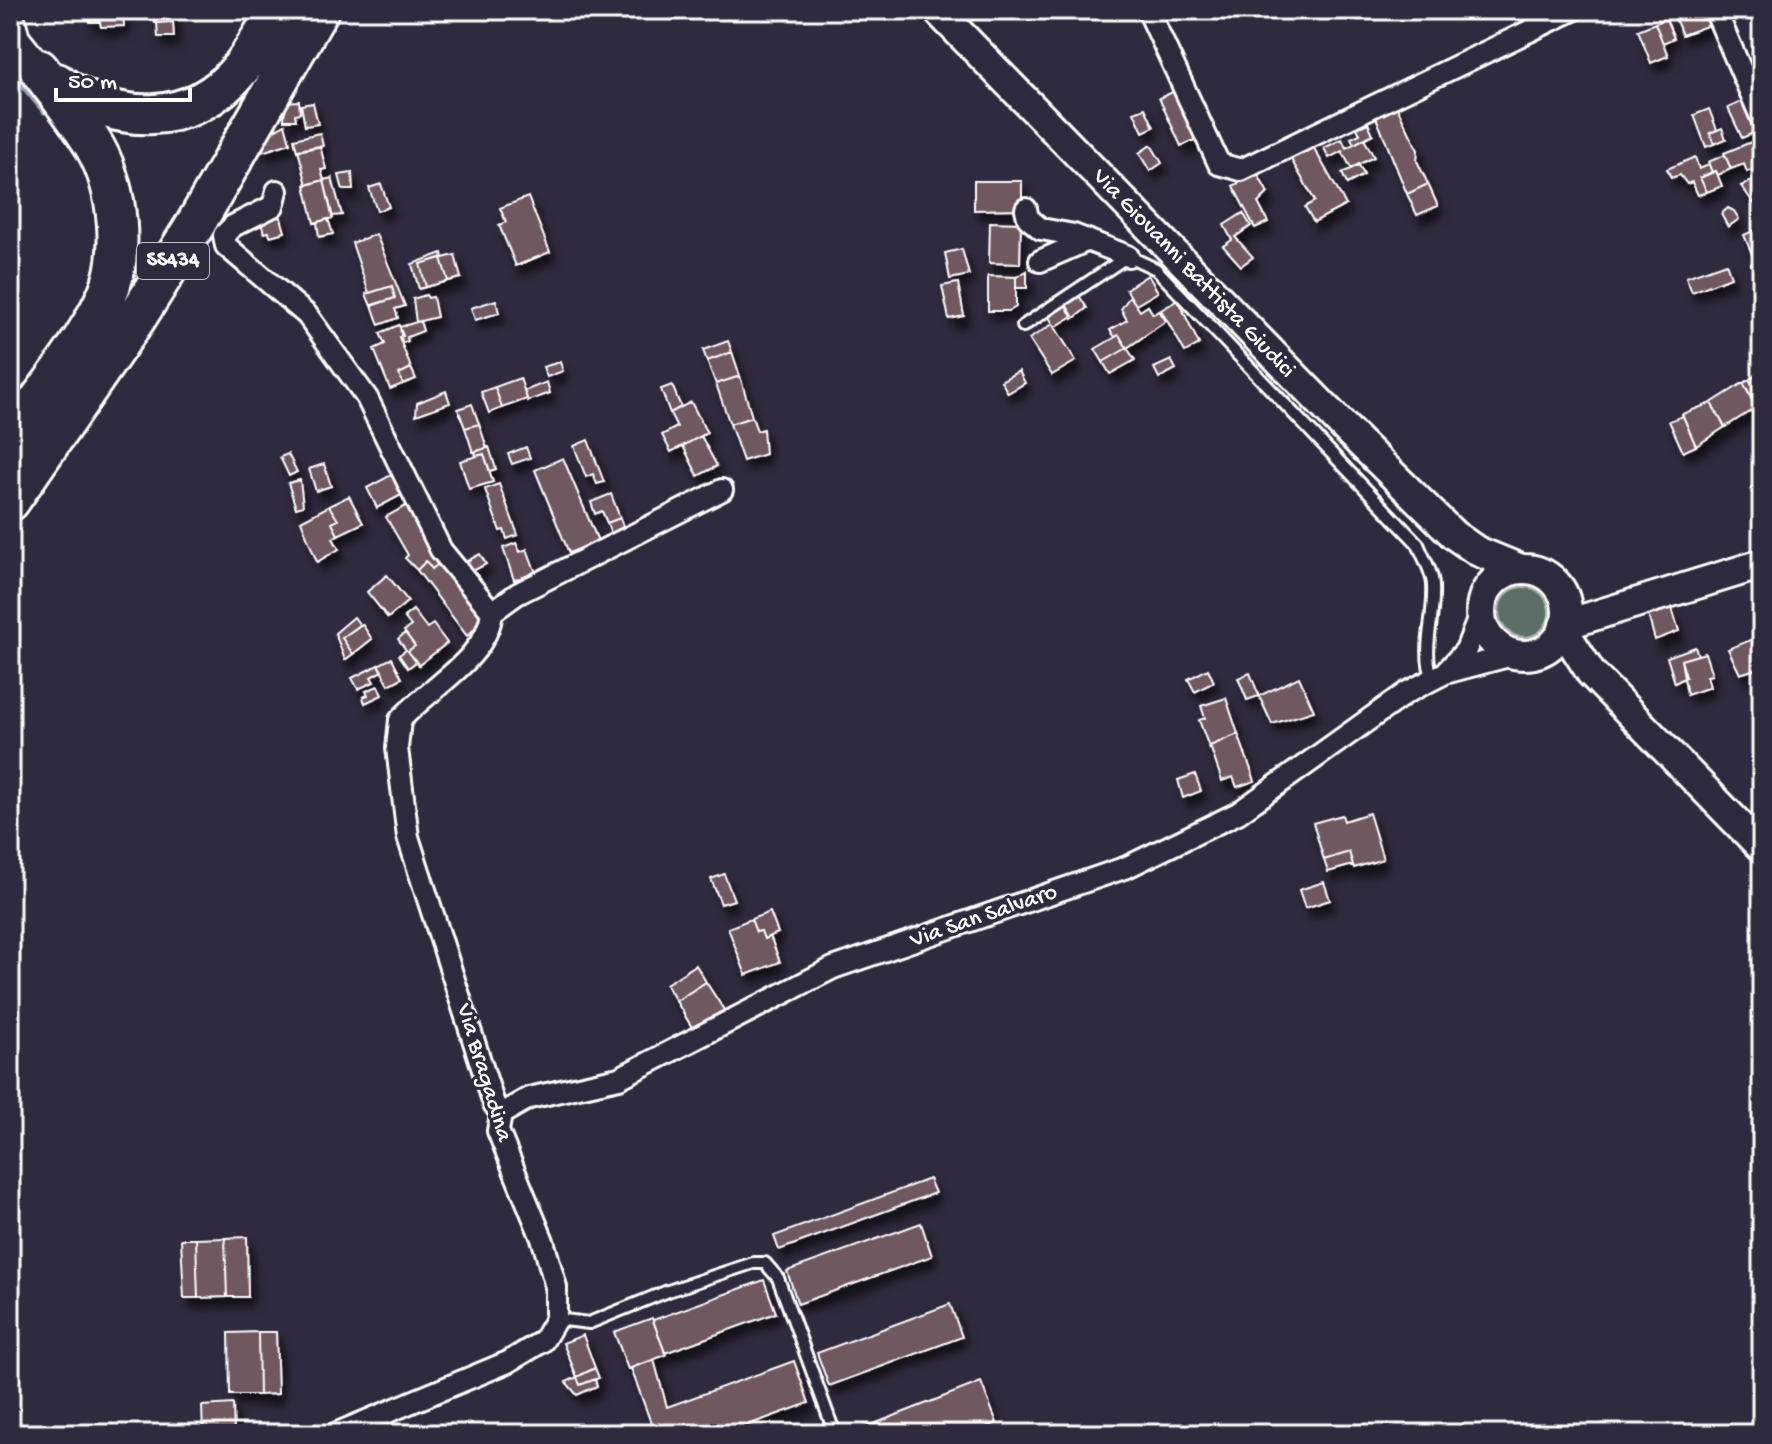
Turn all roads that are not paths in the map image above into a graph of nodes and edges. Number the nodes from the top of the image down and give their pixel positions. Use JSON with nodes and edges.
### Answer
{"nodes":[{"id":1,"x":277,"y":10,"type":"edge"},
{"id":2,"x":294,"y":10,"type":"edge"},
{"id":3,"x":319,"y":10,"type":"edge"},
{"id":4,"x":937,"y":10,"type":"edge"},
{"id":5,"x":1148,"y":10,"type":"edge"},
{"id":6,"x":1573,"y":10,"type":"edge"},
{"id":7,"x":1715,"y":10,"type":"edge"},
{"id":8,"x":10,"y":19,"type":"edge"},
{"id":9,"x":39,"y":69,"type":"junction"},
{"id":10,"x":1762,"y":119,"type":"edge"},
{"id":11,"x":277,"y":191,"type":"dead end"},
{"id":12,"x":1026,"y":209,"type":"dead end"},
{"id":13,"x":1088,"y":240,"type":"junction"},
{"id":14,"x":1128,"y":256,"type":"junction"},
{"id":15,"x":1040,"y":261,"type":"dead end"},
{"id":16,"x":1023,"y":326,"type":"dead end"},
{"id":17,"x":10,"y":439,"type":"edge"},
{"id":18,"x":10,"y":463,"type":"edge"},
{"id":19,"x":722,"y":490,"type":"dead end"},
{"id":20,"x":10,"y":501,"type":"edge"},
{"id":21,"x":1454,"y":535,"type":"junction"},
{"id":22,"x":1762,"y":564,"type":"edge"},
{"id":23,"x":1521,"y":569,"type":"junction"},
{"id":24,"x":1560,"y":589,"type":"junction"},
{"id":25,"x":1481,"y":607,"type":"junction"},
{"id":26,"x":1621,"y":607,"type":"junction"},
{"id":27,"x":492,"y":612,"type":"junction"},
{"id":28,"x":1564,"y":627,"type":"junction"},
{"id":29,"x":1523,"y":654,"type":"junction"},
{"id":30,"x":1591,"y":673,"type":"junction"},
{"id":31,"x":1439,"y":676,"type":"junction"},
{"id":32,"x":1762,"y":848,"type":"edge"},
{"id":33,"x":501,"y":1114,"type":"junction"},
{"id":34,"x":556,"y":1319,"type":"junction"},
{"id":35,"x":335,"y":1434,"type":"edge"},
{"id":36,"x":835,"y":1434,"type":"edge"}],
"edges":[{"from":1,"to":9,"type":"highway"},
{"from":2,"to":18,"type":"highway","number":"SS434"},
{"from":3,"to":20,"type":"highway","number":"SS434"},
{"from":4,"to":21,"type":"main road","name":"Via Giovanni Battista Giudici"},
{"from":5,"to":6,"type":"street"},
{"from":7,"to":10,"type":"street"},
{"from":8,"to":9,"type":"main road"},
{"from":9,"to":17,"type":"highway"},
{"from":11,"to":27,"type":"street"},
{"from":12,"to":13,"type":"street"},
{"from":13,"to":14,"type":"street"},
{"from":13,"to":15,"type":"street"},
{"from":14,"to":16,"type":"lane"},
{"from":14,"to":31,"type":"lane"},
{"from":19,"to":27,"type":"street"},
{"from":21,"to":23,"type":"main road","name":"Via Giovanni Battista Giudici"},
{"from":21,"to":25,"type":"main road","name":"Via Giovanni Battista Giudici"},
{"from":22,"to":26,"type":"main road"},
{"from":23,"to":24,"type":"main road","name":"Via Giovanni Battista Giudici"},
{"from":23,"to":25,"type":"main road"},
{"from":24,"to":26,"type":"main road"},
{"from":24,"to":28,"type":"main road","name":"Via Giovanni Battista Giudici"},
{"from":25,"to":29,"type":"main road","name":"Via Giovanni Battista Giudici"},
{"from":25,"to":31,"type":"street","name":"Via San Salvaro"},
{"from":26,"to":28,"type":"main road"},
{"from":27,"to":33,"type":"street","name":"Via Bragadina"},
{"from":28,"to":29,"type":"main road"},
{"from":28,"to":30,"type":"main road","name":"Via Giovanni Battista Giudici"},
{"from":29,"to":30,"type":"main road","name":"Via Giovanni Battista Giudici"},
{"from":29,"to":31,"type":"street","name":"Via San Salvaro"},
{"from":30,"to":32,"type":"main road","name":"Via Giovanni Battista Giudici"},
{"from":31,"to":33,"type":"street","name":"Via San Salvaro"},
{"from":33,"to":34,"type":"street","name":"Via Bragadina"},
{"from":34,"to":35,"type":"street"},
{"from":34,"to":36,"type":"lane"}]}
